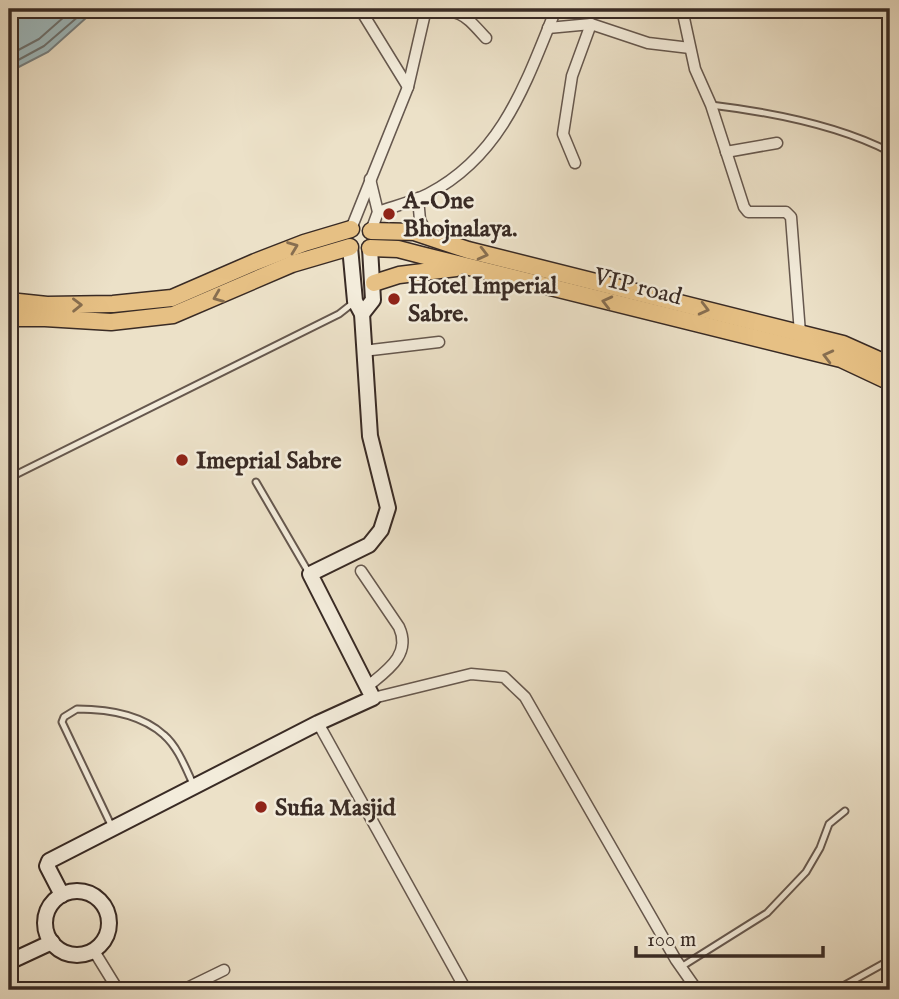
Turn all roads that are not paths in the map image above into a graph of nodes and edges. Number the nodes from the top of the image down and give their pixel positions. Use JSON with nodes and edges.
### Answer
{"nodes":[{"id":1,"x":360,"y":9,"type":"edge"},
{"id":2,"x":556,"y":9,"type":"edge"},
{"id":3,"x":682,"y":9,"type":"edge"},
{"id":4,"x":426,"y":10,"type":"edge"},
{"id":5,"x":591,"y":24,"type":"junction"},
{"id":6,"x":548,"y":27,"type":"junction"},
{"id":7,"x":486,"y":38,"type":"dead end"},
{"id":8,"x":690,"y":48,"type":"junction"},
{"id":9,"x":408,"y":87,"type":"junction"},
{"id":10,"x":711,"y":105,"type":"junction"},
{"id":11,"x":777,"y":143,"type":"dead end"},
{"id":12,"x":726,"y":152,"type":"junction"},
{"id":13,"x":890,"y":152,"type":"edge"},
{"id":14,"x":575,"y":163,"type":"dead end"},
{"id":15,"x":370,"y":179,"type":"junction"},
{"id":16,"x":418,"y":198,"type":"junction"},
{"id":17,"x":378,"y":212,"type":"junction"},
{"id":18,"x":351,"y":229,"type":"junction"},
{"id":19,"x":371,"y":231,"type":"junction"},
{"id":20,"x":430,"y":238,"type":"junction"},
{"id":21,"x":350,"y":247,"type":"junction"},
{"id":22,"x":370,"y":248,"type":"junction"},
{"id":23,"x":465,"y":267,"type":"junction"},
{"id":24,"x":374,"y":283,"type":"junction"},
{"id":25,"x":9,"y":301,"type":"edge"},
{"id":26,"x":358,"y":308,"type":"junction"},
{"id":27,"x":9,"y":318,"type":"edge"},
{"id":28,"x":800,"y":333,"type":"junction"},
{"id":29,"x":439,"y":342,"type":"dead end"},
{"id":30,"x":363,"y":351,"type":"junction"},
{"id":31,"x":890,"y":365,"type":"edge"},
{"id":32,"x":890,"y":382,"type":"edge"},
{"id":33,"x":9,"y":478,"type":"edge"},
{"id":34,"x":256,"y":482,"type":"dead end"},
{"id":35,"x":361,"y":571,"type":"dead end"},
{"id":36,"x":310,"y":574,"type":"junction"},
{"id":37,"x":370,"y":692,"type":"junction"},
{"id":38,"x":318,"y":723,"type":"junction"},
{"id":39,"x":194,"y":786,"type":"junction"},
{"id":40,"x":845,"y":811,"type":"dead end"},
{"id":41,"x":112,"y":827,"type":"junction"},
{"id":42,"x":62,"y":895,"type":"junction"},
{"id":43,"x":52,"y":942,"type":"junction"},
{"id":44,"x":94,"y":951,"type":"junction"},
{"id":45,"x":890,"y":960,"type":"edge"},
{"id":46,"x":9,"y":962,"type":"edge"},
{"id":47,"x":681,"y":967,"type":"junction"},
{"id":48,"x":224,"y":970,"type":"dead end"},
{"id":49,"x":118,"y":990,"type":"edge"},
{"id":50,"x":183,"y":990,"type":"edge"},
{"id":51,"x":466,"y":990,"type":"edge"},
{"id":52,"x":697,"y":990,"type":"edge"},
{"id":53,"x":836,"y":990,"type":"edge"}],
"edges":[{"from":1,"to":9,"type":"street"},
{"from":2,"to":6,"type":"street"},
{"from":3,"to":8,"type":"street"},
{"from":4,"to":7,"type":"street"},
{"from":4,"to":9,"type":"street"},
{"from":5,"to":6,"type":"street"},
{"from":5,"to":8,"type":"street"},
{"from":5,"to":14,"type":"street"},
{"from":6,"to":16,"type":"street"},
{"from":8,"to":10,"type":"street"},
{"from":9,"to":15,"type":"street"},
{"from":10,"to":12,"type":"street"},
{"from":10,"to":13,"type":"lane"},
{"from":11,"to":12,"type":"street"},
{"from":12,"to":28,"type":"street"},
{"from":15,"to":17,"type":"street"},
{"from":15,"to":18,"type":"street"},
{"from":16,"to":17,"type":"street"},
{"from":16,"to":20,"type":"street"},
{"from":17,"to":19,"type":"street"},
{"from":18,"to":19,"type":"main road"},
{"from":18,"to":21,"type":"main road"},
{"from":25,"to":18,"type":"main road","one_way":true},
{"from":19,"to":20,"type":"main road","name":"VIP road"},
{"from":19,"to":22,"type":"main road"},
{"from":20,"to":28,"type":"main road","name":"VIP road","one_way":true},
{"from":21,"to":22,"type":"main road"},
{"from":21,"to":26,"type":"street"},
{"from":21,"to":27,"type":"main road","one_way":true},
{"from":22,"to":23,"type":"main road","name":"VIP road"},
{"from":22,"to":24,"type":"street"},
{"from":23,"to":24,"type":"main road"},
{"from":32,"to":23,"type":"main road","name":"VIP road","one_way":true},
{"from":24,"to":26,"type":"street"},
{"from":26,"to":30,"type":"street"},
{"from":26,"to":33,"type":"lane"},
{"from":28,"to":31,"type":"main road","name":"VIP road"},
{"from":29,"to":30,"type":"street"},
{"from":30,"to":36,"type":"street"},
{"from":34,"to":36,"type":"lane"},
{"from":35,"to":37,"type":"street"},
{"from":36,"to":37,"type":"street"},
{"from":37,"to":38,"type":"street"},
{"from":37,"to":47,"type":"street"},
{"from":38,"to":39,"type":"street"},
{"from":38,"to":51,"type":"street"},
{"from":39,"to":41,"type":"street"},
{"from":39,"to":41,"type":"lane"},
{"from":40,"to":47,"type":"lane"},
{"from":41,"to":42,"type":"street"},
{"from":42,"to":43,"type":"street"},
{"from":42,"to":44,"type":"street"},
{"from":43,"to":44,"type":"street"},
{"from":43,"to":46,"type":"street"},
{"from":44,"to":49,"type":"street"},
{"from":45,"to":53,"type":"lane"},
{"from":47,"to":52,"type":"street"},
{"from":48,"to":50,"type":"street"}]}
